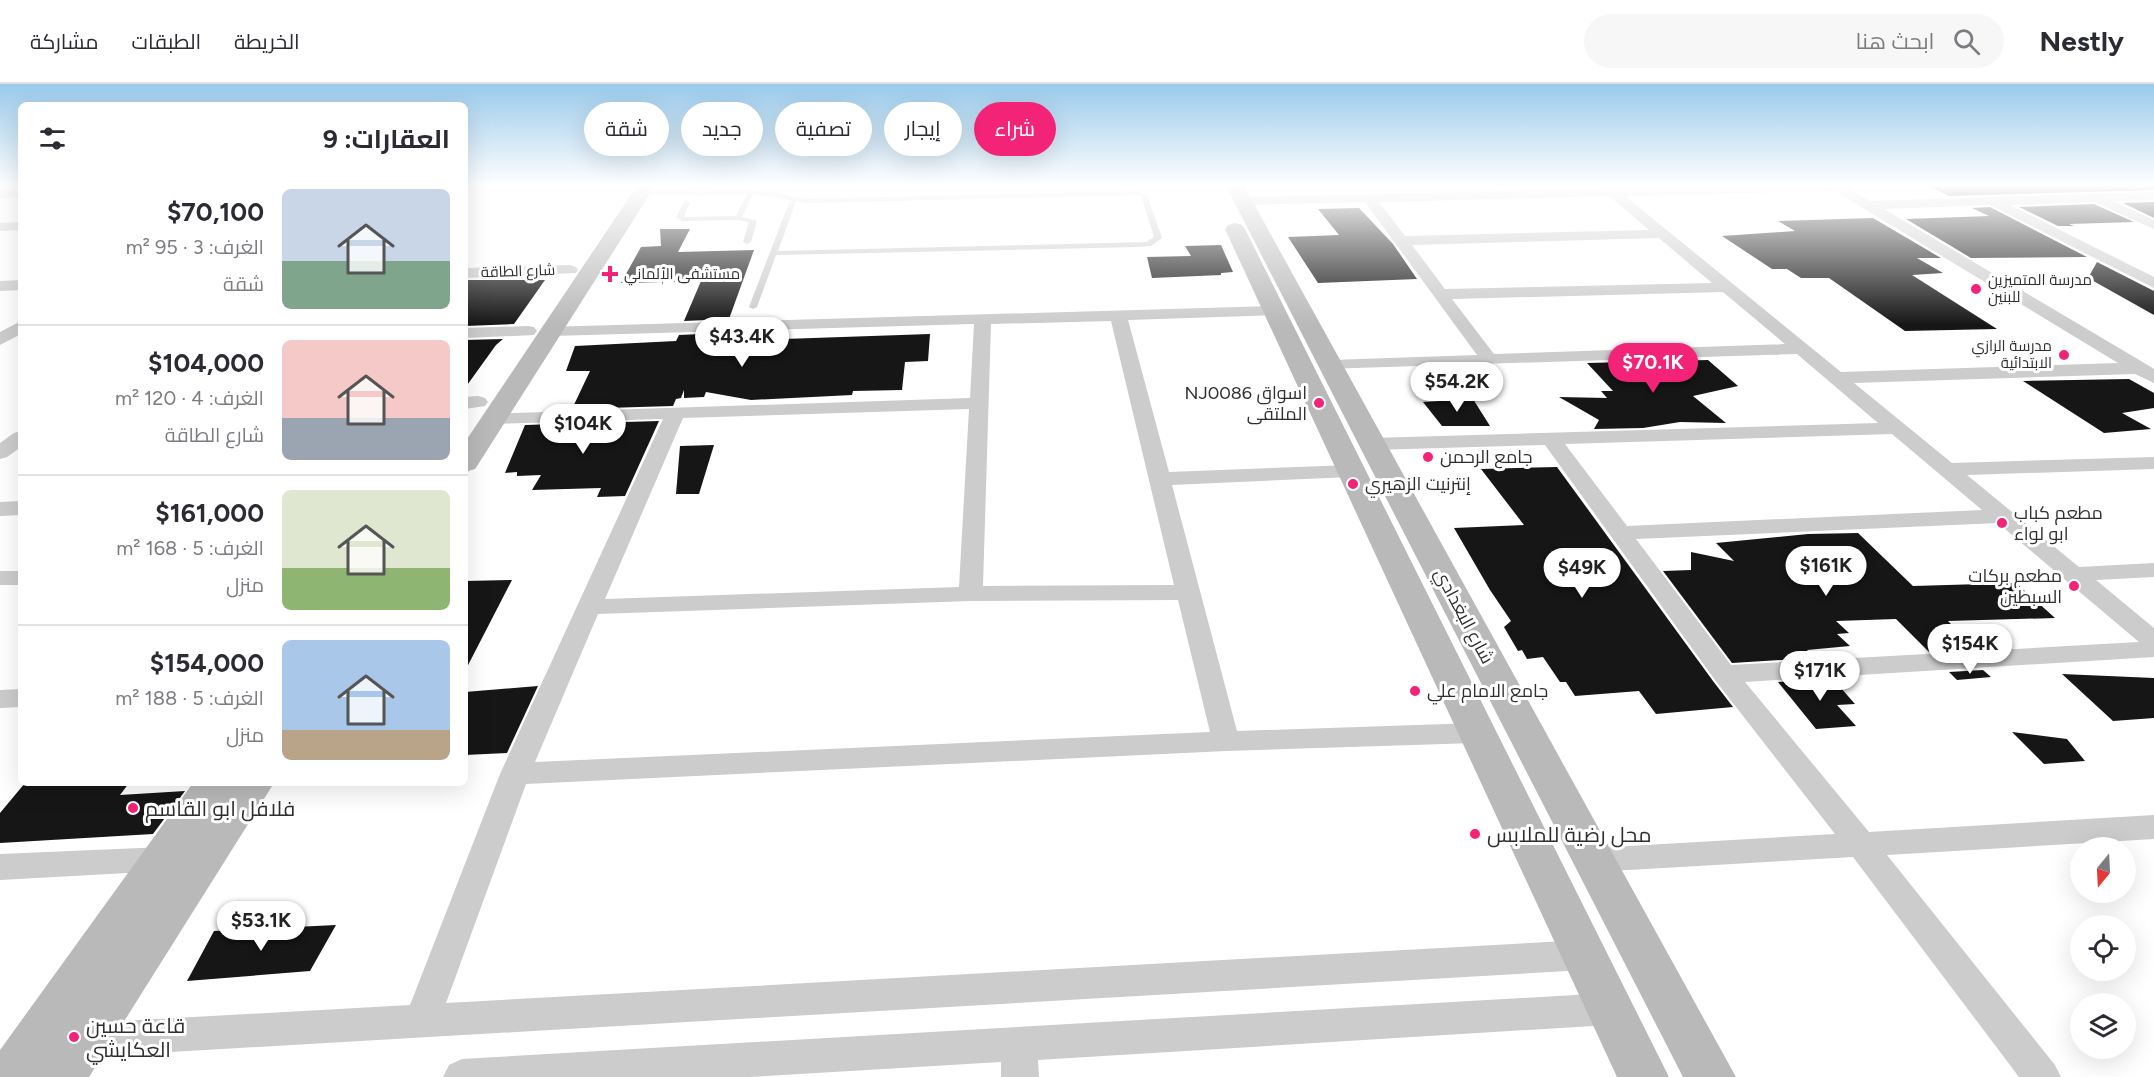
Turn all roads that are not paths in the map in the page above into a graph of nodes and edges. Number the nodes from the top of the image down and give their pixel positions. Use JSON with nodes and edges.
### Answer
{"nodes":[{"id":1,"x":601,"y":232,"type":"edge"},
{"id":2,"x":611,"y":232,"type":"edge"},
{"id":3,"x":750,"y":232,"type":"edge"},
{"id":4,"x":781,"y":232,"type":"edge"},
{"id":5,"x":1156,"y":232,"type":"edge"},
{"id":6,"x":1245,"y":232,"type":"edge"},
{"id":7,"x":1252,"y":232,"type":"edge"},
{"id":8,"x":1395,"y":232,"type":"edge"},
{"id":9,"x":1914,"y":232,"type":"edge"},
{"id":10,"x":2054,"y":232,"type":"edge"},
{"id":11,"x":1662,"y":234,"type":"joint"},
{"id":12,"x":1401,"y":241,"type":"junction"},
{"id":13,"x":747,"y":242,"type":"dead end"},
{"id":14,"x":774,"y":253,"type":"junction"},
{"id":15,"x":570,"y":270,"type":"junction"},
{"id":16,"x":468,"y":273,"type":"edge"},
{"id":17,"x":2154,"y":283,"type":"edge"},
{"id":18,"x":18,"y":285,"type":"edge"},
{"id":19,"x":0,"y":286,"type":"edge"},
{"id":20,"x":1726,"y":287,"type":"junction"},
{"id":21,"x":1440,"y":294,"type":"junction"},
{"id":22,"x":753,"y":307,"type":"dead end"},
{"id":23,"x":1272,"y":311,"type":"junction"},
{"id":24,"x":1118,"y":314,"type":"junction"},
{"id":25,"x":983,"y":318,"type":"junction"},
{"id":26,"x":18,"y":328,"type":"edge"},
{"id":27,"x":552,"y":331,"type":"junction"},
{"id":28,"x":528,"y":332,"type":"junction"},
{"id":29,"x":468,"y":333,"type":"edge"},
{"id":30,"x":0,"y":340,"type":"edge"},
{"id":31,"x":1801,"y":349,"type":"junction"},
{"id":32,"x":1489,"y":359,"type":"junction"},
{"id":33,"x":2149,"y":371,"type":"edge"},
{"id":34,"x":1836,"y":378,"type":"junction"},
{"id":35,"x":1332,"y":392,"type":"junction"},
{"id":36,"x":980,"y":403,"type":"junction"},
{"id":37,"x":479,"y":408,"type":"edge"},
{"id":38,"x":676,"y":412,"type":"junction"},
{"id":39,"x":468,"y":419,"type":"edge"},
{"id":40,"x":1896,"y":428,"type":"junction"},
{"id":41,"x":1550,"y":438,"type":"junction"},
{"id":42,"x":18,"y":439,"type":"edge"},
{"id":43,"x":1372,"y":444,"type":"junction"},
{"id":44,"x":468,"y":451,"type":"edge"},
{"id":45,"x":0,"y":453,"type":"edge"},
{"id":46,"x":2154,"y":463,"type":"edge"},
{"id":47,"x":1946,"y":469,"type":"junction"},
{"id":48,"x":1351,"y":471,"type":"junction"},
{"id":49,"x":1160,"y":479,"type":"junction"},
{"id":50,"x":2003,"y":516,"type":"junction"},
{"id":51,"x":1620,"y":533,"type":"junction"},
{"id":52,"x":2154,"y":570,"type":"edge"},
{"id":53,"x":2073,"y":574,"type":"junction"},
{"id":54,"x":0,"y":578,"type":"edge"},
{"id":55,"x":18,"y":578,"type":"edge"},
{"id":56,"x":1189,"y":592,"type":"junction"},
{"id":57,"x":971,"y":594,"type":"junction"},
{"id":58,"x":590,"y":607,"type":"junction"},
{"id":59,"x":2154,"y":641,"type":"edge"},
{"id":60,"x":2154,"y":649,"type":"edge"},
{"id":61,"x":1724,"y":674,"type":"junction"},
{"id":62,"x":18,"y":698,"type":"edge"},
{"id":63,"x":0,"y":699,"type":"edge"},
{"id":64,"x":1476,"y":733,"type":"junction"},
{"id":65,"x":1226,"y":741,"type":"junction"},
{"id":66,"x":515,"y":774,"type":"junction"},
{"id":67,"x":213,"y":786,"type":"edge"},
{"id":68,"x":252,"y":786,"type":"edge"},
{"id":69,"x":2154,"y":827,"type":"edge"},
{"id":70,"x":1861,"y":844,"type":"junction"},
{"id":71,"x":164,"y":859,"type":"junction"},
{"id":72,"x":1594,"y":860,"type":"junction"},
{"id":73,"x":0,"y":867,"type":"edge"},
{"id":74,"x":1585,"y":956,"type":"junction"},
{"id":75,"x":1610,"y":1009,"type":"junction"},
{"id":76,"x":421,"y":1022,"type":"junction"},
{"id":77,"x":85,"y":1040,"type":"junction"},
{"id":78,"x":1020,"y":1060,"type":"edge"},
{"id":79,"x":746,"y":1069,"type":"edge"},
{"id":80,"x":11,"y":1077,"type":"edge"},
{"id":81,"x":60,"y":1077,"type":"edge"},
{"id":82,"x":462,"y":1077,"type":"edge"},
{"id":83,"x":1643,"y":1077,"type":"edge"},
{"id":84,"x":1710,"y":1077,"type":"edge"},
{"id":85,"x":2042,"y":1077,"type":"edge"}],
"edges":[{"from":1,"to":15,"type":"street"},
{"from":2,"to":27,"type":"street"},
{"from":3,"to":13,"type":"lane"},
{"from":4,"to":14,"type":"lane"},
{"from":5,"to":14,"type":"lane"},
{"from":6,"to":23,"type":"street","name":"شارع البغدادي"},
{"from":7,"to":35,"type":"street","name":"شارع البغدادي"},
{"from":8,"to":12,"type":"street"},
{"from":9,"to":33,"type":"street"},
{"from":10,"to":17,"type":"street"},
{"from":11,"to":12,"type":"street"},
{"from":11,"to":20,"type":"street"},
{"from":12,"to":21,"type":"street"},
{"from":14,"to":22,"type":"lane"},
{"from":15,"to":16,"type":"street","name":"شارع الطاقة"},
{"from":15,"to":28,"type":"street"},
{"from":18,"to":19,"type":"street"},
{"from":20,"to":21,"type":"street"},
{"from":20,"to":31,"type":"street"},
{"from":21,"to":32,"type":"street"},
{"from":23,"to":24,"type":"street"},
{"from":23,"to":35,"type":"street","name":"شارع البغدادي"},
{"from":24,"to":25,"type":"street"},
{"from":24,"to":49,"type":"street"},
{"from":25,"to":27,"type":"street"},
{"from":25,"to":36,"type":"street"},
{"from":26,"to":30,"type":"street"},
{"from":27,"to":37,"type":"street"},
{"from":28,"to":29,"type":"street"},
{"from":28,"to":37,"type":"street"},
{"from":31,"to":32,"type":"street"},
{"from":31,"to":34,"type":"street"},
{"from":32,"to":35,"type":"street"},
{"from":33,"to":34,"type":"street"},
{"from":34,"to":40,"type":"street"},
{"from":35,"to":43,"type":"street","name":"شارع البغدادي"},
{"from":35,"to":48,"type":"street","name":"شارع البغدادي"},
{"from":36,"to":38,"type":"street"},
{"from":36,"to":57,"type":"street"},
{"from":37,"to":38,"type":"street"},
{"from":37,"to":39,"type":"street"},
{"from":37,"to":44,"type":"street"},
{"from":38,"to":58,"type":"street"},
{"from":40,"to":41,"type":"street"},
{"from":40,"to":47,"type":"street"},
{"from":41,"to":43,"type":"street"},
{"from":41,"to":51,"type":"street"},
{"from":42,"to":45,"type":"street"},
{"from":43,"to":72,"type":"street","name":"شارع البغدادي"},
{"from":46,"to":47,"type":"street"},
{"from":47,"to":50,"type":"street"},
{"from":48,"to":49,"type":"street"},
{"from":48,"to":64,"type":"street","name":"شارع البغدادي"},
{"from":49,"to":56,"type":"street"},
{"from":50,"to":51,"type":"street"},
{"from":50,"to":53,"type":"street"},
{"from":51,"to":61,"type":"street"},
{"from":52,"to":53,"type":"street"},
{"from":53,"to":59,"type":"street"},
{"from":54,"to":55,"type":"street"},
{"from":56,"to":57,"type":"street"},
{"from":56,"to":65,"type":"street"},
{"from":57,"to":58,"type":"street"},
{"from":58,"to":66,"type":"street"},
{"from":60,"to":61,"type":"street"},
{"from":61,"to":70,"type":"street"},
{"from":62,"to":63,"type":"street"},
{"from":64,"to":65,"type":"street"},
{"from":64,"to":74,"type":"street","name":"شارع البغدادي"},
{"from":65,"to":66,"type":"street"},
{"from":66,"to":76,"type":"street"},
{"from":67,"to":71,"type":"street"},
{"from":68,"to":77,"type":"street"},
{"from":69,"to":70,"type":"street"},
{"from":70,"to":72,"type":"street"},
{"from":70,"to":85,"type":"street"},
{"from":71,"to":73,"type":"street"},
{"from":71,"to":80,"type":"street"},
{"from":72,"to":84,"type":"street","name":"شارع البغدادي"},
{"from":74,"to":75,"type":"street","name":"شارع البغدادي"},
{"from":74,"to":76,"type":"street"},
{"from":75,"to":78,"type":"street"},
{"from":75,"to":83,"type":"street","name":"شارع البغدادي"},
{"from":76,"to":77,"type":"street"},
{"from":77,"to":81,"type":"street"},
{"from":78,"to":79,"type":"street"},
{"from":79,"to":82,"type":"street"}]}
